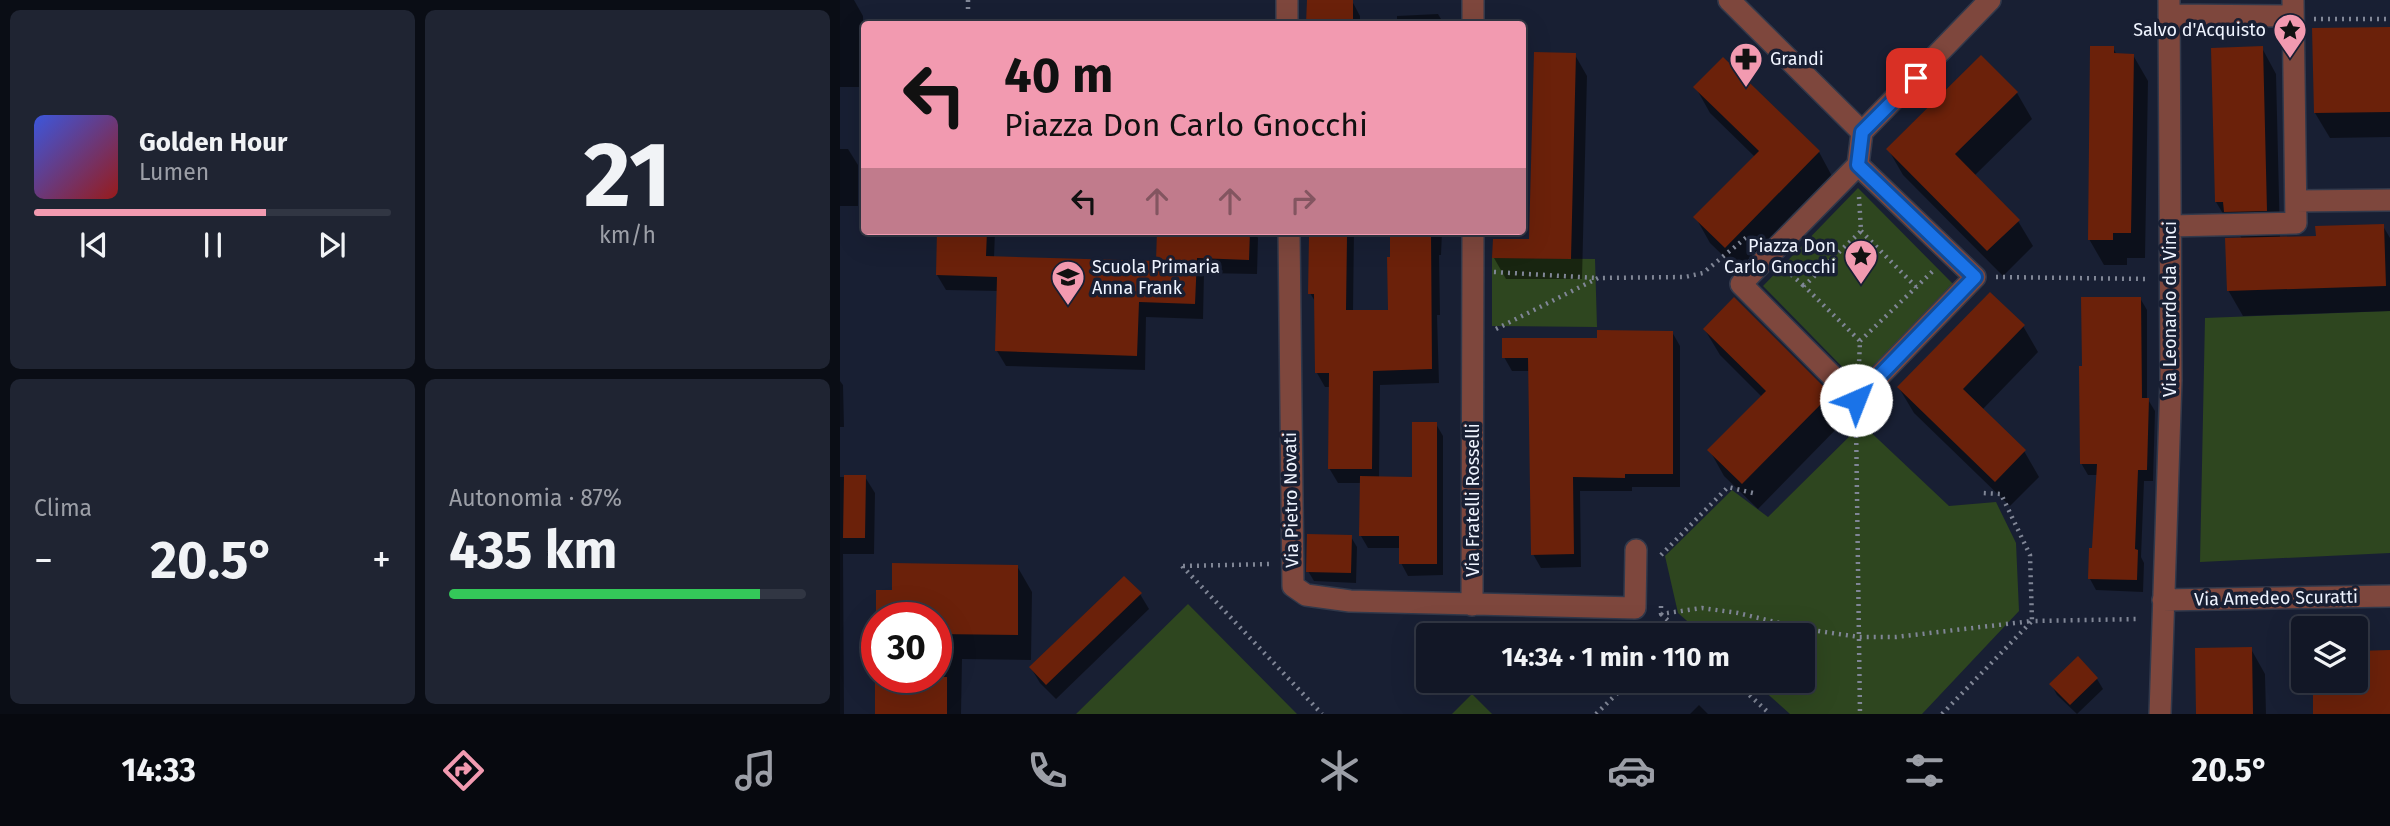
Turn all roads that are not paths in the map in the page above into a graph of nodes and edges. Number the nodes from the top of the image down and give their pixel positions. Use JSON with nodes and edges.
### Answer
{"nodes":[{"id":1,"x":1287,"y":0,"type":"edge"},
{"id":2,"x":1473,"y":0,"type":"edge"},
{"id":3,"x":1729,"y":0,"type":"edge"},
{"id":4,"x":1990,"y":0,"type":"edge"},
{"id":5,"x":2169,"y":7,"type":"edge"},
{"id":6,"x":2293,"y":12,"type":"edge"},
{"id":7,"x":1287,"y":21,"type":"edge"},
{"id":8,"x":1473,"y":21,"type":"edge"},
{"id":9,"x":1862,"y":132,"type":"junction"},
{"id":10,"x":1858,"y":165,"type":"junction"},
{"id":11,"x":2390,"y":200,"type":"edge"},
{"id":12,"x":2296,"y":201,"type":"junction"},
{"id":13,"x":2170,"y":226,"type":"junction"},
{"id":14,"x":1289,"y":235,"type":"edge"},
{"id":15,"x":1473,"y":235,"type":"edge"},
{"id":16,"x":1636,"y":550,"type":"dead end"},
{"id":17,"x":2390,"y":596,"type":"edge"},
{"id":18,"x":1472,"y":606,"type":"junction"},
{"id":19,"x":2163,"y":609,"type":"junction"},
{"id":20,"x":2160,"y":714,"type":"edge"}],
"edges":[{"from":1,"to":7,"type":"street"},
{"from":2,"to":8,"type":"street"},
{"from":3,"to":9,"type":"street"},
{"from":4,"to":9,"type":"street"},
{"from":5,"to":6,"type":"street"},
{"from":5,"to":13,"type":"street","name":"Via Leonardo da Vinci"},
{"from":6,"to":12,"type":"street"},
{"from":9,"to":10,"type":"street"},
{"from":10,"to":10,"type":"street"},
{"from":11,"to":12,"type":"street"},
{"from":12,"to":13,"type":"street"},
{"from":13,"to":19,"type":"street","name":"Via Leonardo da Vinci"},
{"from":14,"to":18,"type":"street","name":"Via Pietro Novati"},
{"from":15,"to":18,"type":"street","name":"Via Fratelli Rosselli"},
{"from":16,"to":18,"type":"street"},
{"from":17,"to":19,"type":"street","name":"Via Amedeo Scuratti"},
{"from":19,"to":20,"type":"street","name":"Via Leonardo da Vinci"}]}
